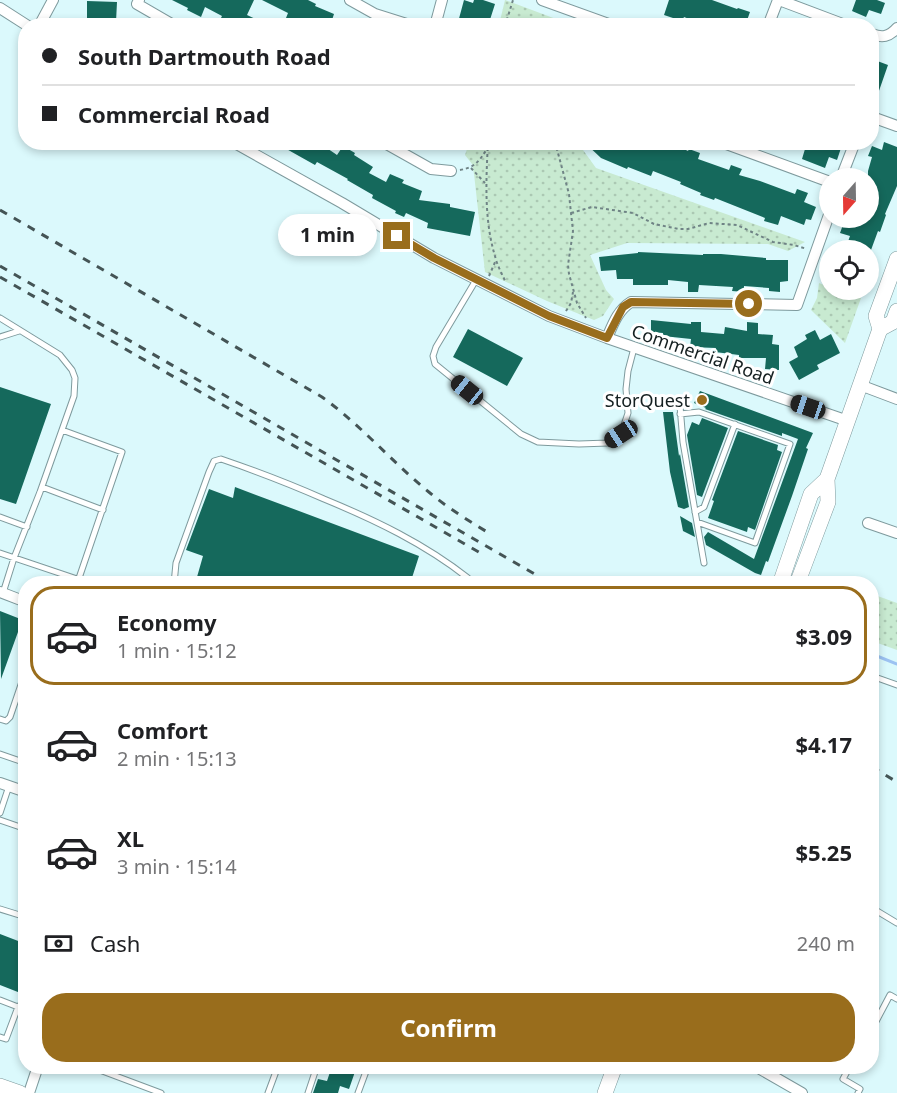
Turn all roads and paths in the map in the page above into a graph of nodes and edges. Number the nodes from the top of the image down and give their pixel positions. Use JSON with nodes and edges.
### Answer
{"nodes":[{"id":1,"x":53,"y":0,"type":"edge"},
{"id":2,"x":350,"y":0,"type":"edge"},
{"id":3,"x":441,"y":0,"type":"edge"},
{"id":4,"x":513,"y":0,"type":"edge"},
{"id":5,"x":542,"y":0,"type":"edge"},
{"id":6,"x":778,"y":0,"type":"edge"},
{"id":7,"x":138,"y":2,"type":"edge"},
{"id":8,"x":0,"y":8,"type":"edge"},
{"id":9,"x":43,"y":18,"type":"edge"},
{"id":10,"x":163,"y":18,"type":"edge"},
{"id":11,"x":388,"y":18,"type":"edge"},
{"id":12,"x":437,"y":18,"type":"edge"},
{"id":13,"x":507,"y":18,"type":"edge"},
{"id":14,"x":592,"y":18,"type":"edge"},
{"id":15,"x":771,"y":18,"type":"edge"},
{"id":16,"x":826,"y":18,"type":"edge"},
{"id":17,"x":18,"y":20,"type":"edge"},
{"id":18,"x":897,"y":28,"type":"edge"},
{"id":19,"x":879,"y":36,"type":"edge"},
{"id":20,"x":879,"y":120,"type":"edge"},
{"id":21,"x":897,"y":126,"type":"edge"},
{"id":22,"x":255,"y":150,"type":"edge"},
{"id":23,"x":405,"y":150,"type":"edge"},
{"id":24,"x":486,"y":150,"type":"edge"},
{"id":25,"x":487,"y":150,"type":"edge"},
{"id":26,"x":557,"y":150,"type":"edge"},
{"id":27,"x":743,"y":150,"type":"edge"},
{"id":28,"x":852,"y":150,"type":"edge"},
{"id":29,"x":471,"y":168,"type":"junction"},
{"id":30,"x":845,"y":168,"type":"edge"},
{"id":31,"x":451,"y":171,"type":"joint"},
{"id":32,"x":819,"y":178,"type":"edge"},
{"id":33,"x":487,"y":184,"type":"junction"},
{"id":34,"x":572,"y":213,"type":"junction"},
{"id":35,"x":824,"y":228,"type":"edge"},
{"id":36,"x":815,"y":252,"type":"junction"},
{"id":37,"x":897,"y":259,"type":"edge"},
{"id":38,"x":496,"y":260,"type":"junction"},
{"id":39,"x":489,"y":276,"type":"dead end"},
{"id":40,"x":476,"y":280,"type":"junction"},
{"id":41,"x":508,"y":285,"type":"dead end"},
{"id":42,"x":573,"y":292,"type":"junction"},
{"id":43,"x":566,"y":311,"type":"dead end"},
{"id":44,"x":897,"y":311,"type":"edge"},
{"id":45,"x":0,"y":318,"type":"edge"},
{"id":46,"x":586,"y":318,"type":"dead end"},
{"id":47,"x":880,"y":329,"type":"junction"},
{"id":48,"x":19,"y":331,"type":"junction"},
{"id":49,"x":0,"y":337,"type":"edge"},
{"id":50,"x":607,"y":338,"type":"junction"},
{"id":51,"x":634,"y":347,"type":"junction"},
{"id":52,"x":860,"y":385,"type":"junction"},
{"id":53,"x":897,"y":399,"type":"edge"},
{"id":54,"x":680,"y":406,"type":"dead end"},
{"id":55,"x":681,"y":414,"type":"junction"},
{"id":56,"x":848,"y":421,"type":"junction"},
{"id":57,"x":735,"y":424,"type":"junction"},
{"id":58,"x":62,"y":430,"type":"junction"},
{"id":59,"x":827,"y":479,"type":"junction"},
{"id":60,"x":42,"y":487,"type":"junction"},
{"id":61,"x":102,"y":510,"type":"junction"},
{"id":62,"x":695,"y":512,"type":"junction"},
{"id":63,"x":0,"y":517,"type":"edge"},
{"id":64,"x":697,"y":522,"type":"junction"},
{"id":65,"x":868,"y":523,"type":"dead end"},
{"id":66,"x":27,"y":527,"type":"junction"},
{"id":67,"x":897,"y":533,"type":"edge"},
{"id":68,"x":0,"y":553,"type":"edge"},
{"id":69,"x":15,"y":558,"type":"junction"},
{"id":70,"x":704,"y":563,"type":"dead end"},
{"id":71,"x":64,"y":576,"type":"edge"},
{"id":72,"x":80,"y":576,"type":"edge"},
{"id":73,"x":175,"y":576,"type":"edge"},
{"id":74,"x":465,"y":576,"type":"edge"},
{"id":75,"x":783,"y":576,"type":"edge"},
{"id":76,"x":800,"y":576,"type":"edge"},
{"id":77,"x":2,"y":593,"type":"edge"},
{"id":78,"x":18,"y":599,"type":"edge"},
{"id":79,"x":879,"y":679,"type":"edge"},
{"id":80,"x":897,"y":685,"type":"edge"},
{"id":81,"x":18,"y":694,"type":"edge"},
{"id":82,"x":0,"y":719,"type":"edge"},
{"id":83,"x":0,"y":754,"type":"edge"},
{"id":84,"x":18,"y":761,"type":"edge"},
{"id":85,"x":4,"y":785,"type":"edge"},
{"id":86,"x":0,"y":813,"type":"edge"},
{"id":87,"x":0,"y":820,"type":"edge"},
{"id":88,"x":18,"y":826,"type":"edge"},
{"id":89,"x":0,"y":909,"type":"edge"},
{"id":90,"x":879,"y":912,"type":"edge"},
{"id":91,"x":18,"y":915,"type":"edge"},
{"id":92,"x":897,"y":923,"type":"edge"},
{"id":93,"x":897,"y":999,"type":"edge"},
{"id":94,"x":0,"y":1000,"type":"edge"},
{"id":95,"x":18,"y":1006,"type":"joint"},
{"id":96,"x":879,"y":1016,"type":"edge"},
{"id":97,"x":0,"y":1036,"type":"edge"},
{"id":98,"x":35,"y":1074,"type":"edge"},
{"id":99,"x":110,"y":1074,"type":"edge"},
{"id":100,"x":275,"y":1074,"type":"edge"},
{"id":101,"x":314,"y":1074,"type":"edge"},
{"id":102,"x":365,"y":1074,"type":"edge"},
{"id":103,"x":613,"y":1074,"type":"edge"},
{"id":104,"x":769,"y":1074,"type":"edge"},
{"id":105,"x":845,"y":1074,"type":"edge"},
{"id":106,"x":0,"y":1086,"type":"edge"},
{"id":107,"x":859,"y":1091,"type":"edge"},
{"id":108,"x":608,"y":1092,"type":"edge"},
{"id":109,"x":20,"y":1093,"type":"edge"},
{"id":110,"x":29,"y":1093,"type":"edge"},
{"id":111,"x":161,"y":1093,"type":"edge"},
{"id":112,"x":268,"y":1093,"type":"edge"},
{"id":113,"x":308,"y":1093,"type":"edge"},
{"id":114,"x":358,"y":1093,"type":"edge"},
{"id":115,"x":802,"y":1093,"type":"edge"},
{"id":116,"x":868,"y":1093,"type":"edge"}],
"edges":[{"from":1,"to":9,"type":"street"},
{"from":2,"to":11,"type":"street"},
{"from":3,"to":12,"type":"street"},
{"from":4,"to":13,"type":"path"},
{"from":5,"to":14,"type":"street"},
{"from":6,"to":15,"type":"street"},
{"from":6,"to":16,"type":"street"},
{"from":7,"to":10,"type":"street"},
{"from":8,"to":17,"type":"street"},
{"from":18,"to":19,"type":"street"},
{"from":20,"to":21,"type":"street"},
{"from":22,"to":40,"type":"street","name":"Commercial Road"},
{"from":23,"to":31,"type":"street"},
{"from":24,"to":29,"type":"path"},
{"from":25,"to":33,"type":"path"},
{"from":26,"to":34,"type":"path"},
{"from":27,"to":32,"type":"street"},
{"from":28,"to":30,"type":"street"},
{"from":29,"to":31,"type":"path"},
{"from":29,"to":33,"type":"path"},
{"from":33,"to":38,"type":"path"},
{"from":34,"to":36,"type":"path"},
{"from":34,"to":42,"type":"path"},
{"from":35,"to":36,"type":"street"},
{"from":36,"to":50,"type":"street"},
{"from":37,"to":47,"type":"main road"},
{"from":38,"to":39,"type":"path"},
{"from":38,"to":41,"type":"path"},
{"from":40,"to":50,"type":"street","name":"Commercial Road"},
{"from":40,"to":51,"type":"lane"},
{"from":42,"to":43,"type":"path"},
{"from":42,"to":46,"type":"path"},
{"from":44,"to":47,"type":"main road"},
{"from":45,"to":48,"type":"lane"},
{"from":47,"to":52,"type":"main road"},
{"from":48,"to":49,"type":"lane"},
{"from":48,"to":58,"type":"lane"},
{"from":50,"to":51,"type":"street","name":"Commercial Road"},
{"from":51,"to":56,"type":"street","name":"Commercial Road"},
{"from":52,"to":53,"type":"street"},
{"from":52,"to":56,"type":"main road"},
{"from":54,"to":55,"type":"lane"},
{"from":55,"to":57,"type":"lane"},
{"from":55,"to":62,"type":"lane"},
{"from":56,"to":59,"type":"main road"},
{"from":57,"to":62,"type":"lane"},
{"from":57,"to":64,"type":"lane"},
{"from":58,"to":60,"type":"lane"},
{"from":58,"to":61,"type":"lane"},
{"from":59,"to":75,"type":"main road"},
{"from":59,"to":76,"type":"main road"},
{"from":60,"to":61,"type":"lane"},
{"from":60,"to":66,"type":"lane"},
{"from":61,"to":72,"type":"lane"},
{"from":62,"to":64,"type":"lane"},
{"from":63,"to":66,"type":"lane"},
{"from":64,"to":70,"type":"lane"},
{"from":65,"to":67,"type":"street"},
{"from":66,"to":69,"type":"lane"},
{"from":68,"to":69,"type":"lane"},
{"from":69,"to":71,"type":"lane"},
{"from":69,"to":77,"type":"lane"},
{"from":73,"to":74,"type":"lane"},
{"from":77,"to":78,"type":"street"},
{"from":79,"to":80,"type":"lane"},
{"from":81,"to":82,"type":"lane"},
{"from":83,"to":84,"type":"lane"},
{"from":85,"to":86,"type":"lane"},
{"from":87,"to":88,"type":"lane"},
{"from":89,"to":91,"type":"lane"},
{"from":90,"to":92,"type":"lane"},
{"from":93,"to":96,"type":"lane"},
{"from":94,"to":95,"type":"lane"},
{"from":95,"to":97,"type":"lane"},
{"from":98,"to":110,"type":"street"},
{"from":99,"to":111,"type":"lane"},
{"from":100,"to":112,"type":"lane"},
{"from":101,"to":113,"type":"lane"},
{"from":102,"to":114,"type":"lane"},
{"from":103,"to":108,"type":"main road"},
{"from":104,"to":115,"type":"street"},
{"from":105,"to":107,"type":"lane"},
{"from":106,"to":109,"type":"main road"},
{"from":107,"to":116,"type":"lane"}]}
